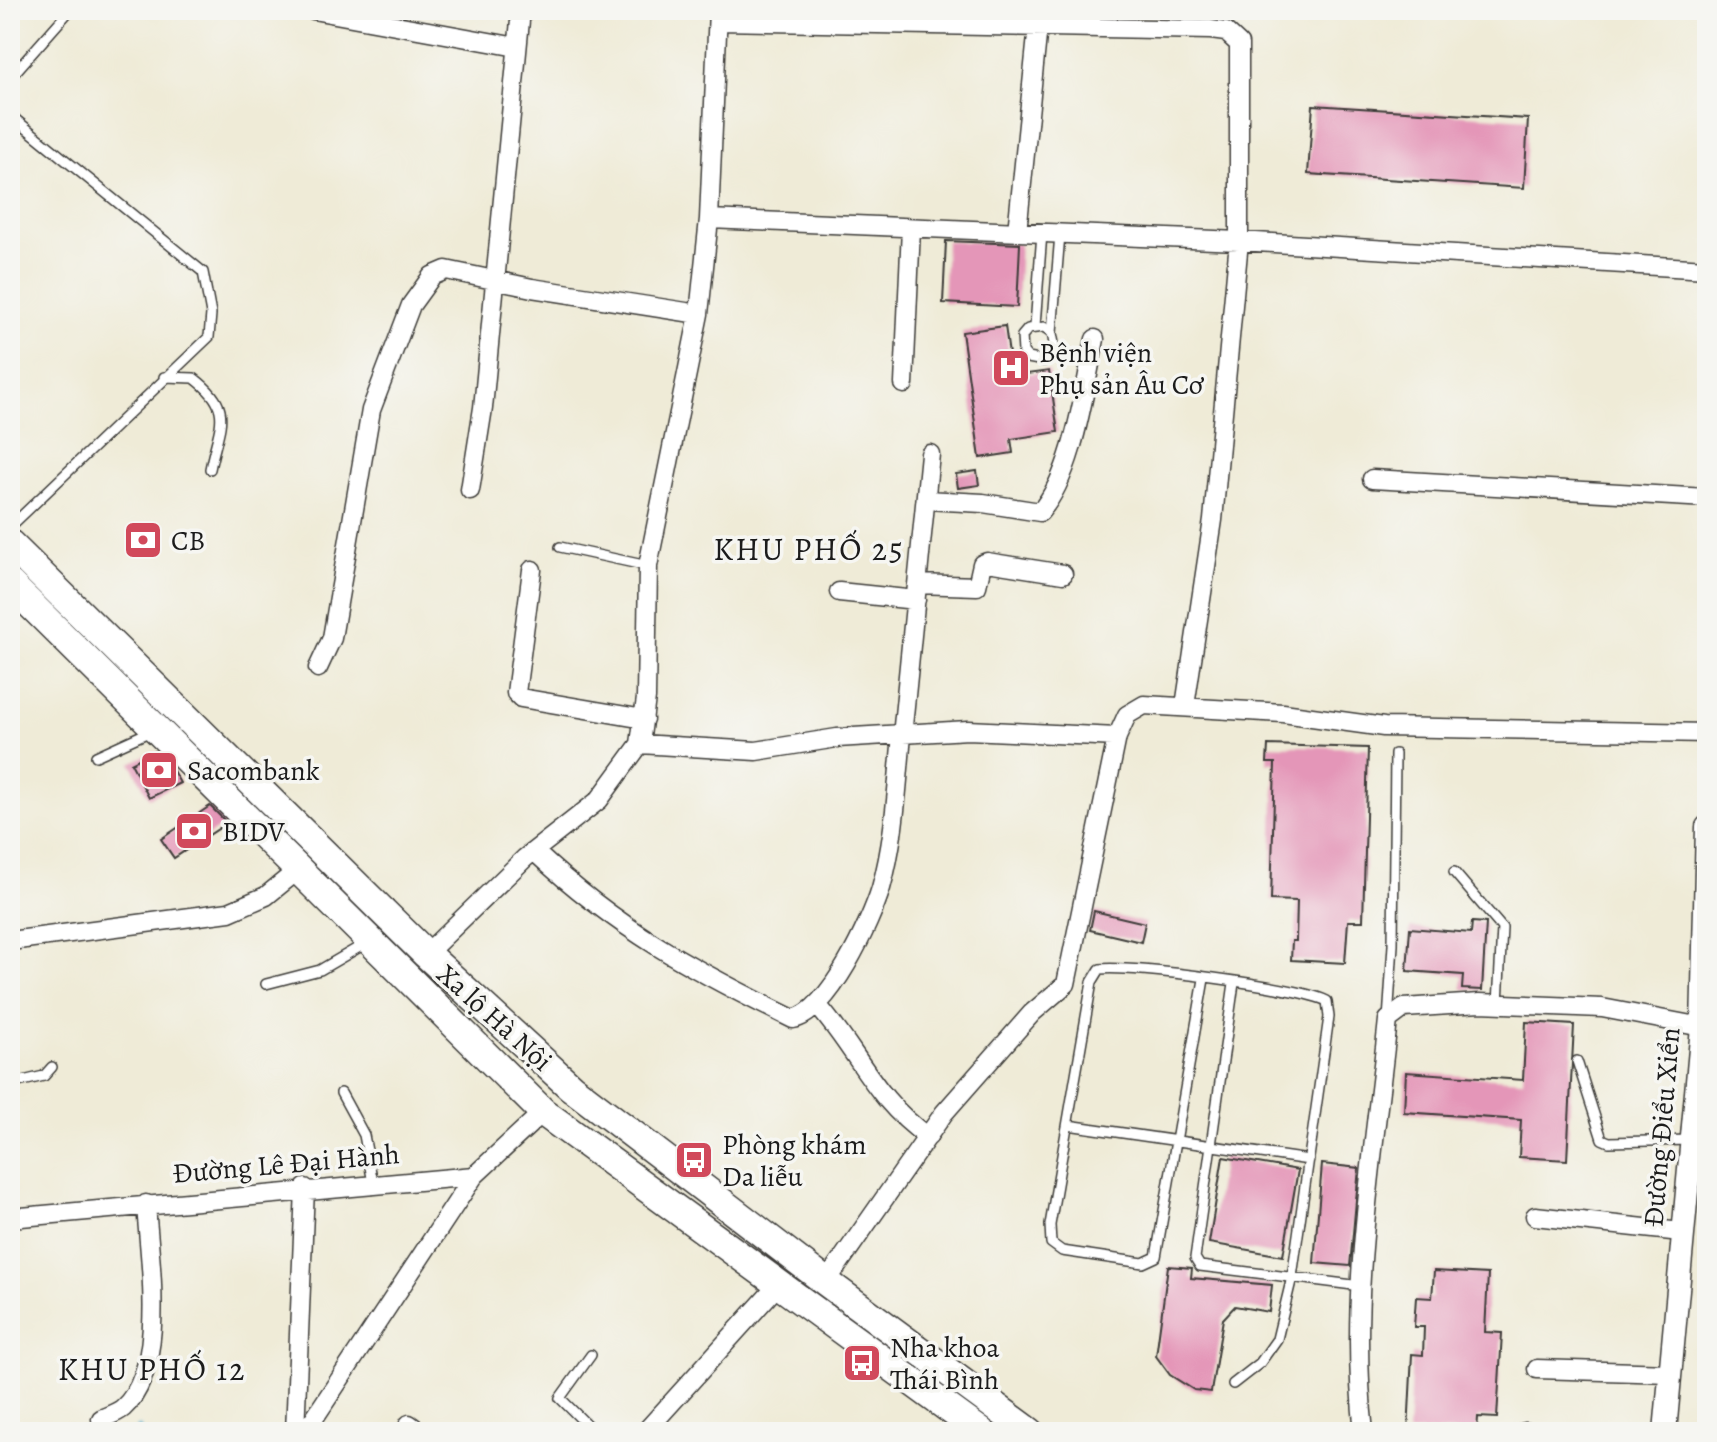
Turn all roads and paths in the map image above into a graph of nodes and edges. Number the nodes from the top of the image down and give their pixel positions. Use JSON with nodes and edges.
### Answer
{"nodes":[{"id":1,"x":70,"y":10,"type":"edge"},
{"id":2,"x":313,"y":10,"type":"edge"},
{"id":3,"x":521,"y":10,"type":"edge"},
{"id":4,"x":718,"y":15,"type":"edge"},
{"id":5,"x":1038,"y":26,"type":"junction"},
{"id":6,"x":517,"y":47,"type":"junction"},
{"id":7,"x":10,"y":78,"type":"edge"},
{"id":8,"x":10,"y":109,"type":"edge"},
{"id":9,"x":709,"y":219,"type":"junction"},
{"id":10,"x":911,"y":228,"type":"junction"},
{"id":11,"x":1017,"y":232,"type":"junction"},
{"id":12,"x":1051,"y":234,"type":"junction"},
{"id":13,"x":1239,"y":241,"type":"junction"},
{"id":14,"x":1707,"y":269,"type":"edge"},
{"id":15,"x":496,"y":280,"type":"junction"},
{"id":16,"x":699,"y":314,"type":"junction"},
{"id":17,"x":1035,"y":326,"type":"junction"},
{"id":18,"x":1052,"y":333,"type":"junction"},
{"id":19,"x":1095,"y":339,"type":"dead end"},
{"id":20,"x":164,"y":377,"type":"junction"},
{"id":21,"x":904,"y":384,"type":"dead end"},
{"id":22,"x":930,"y":454,"type":"dead end"},
{"id":23,"x":210,"y":469,"type":"dead end"},
{"id":24,"x":1372,"y":479,"type":"dead end"},
{"id":25,"x":470,"y":490,"type":"dead end"},
{"id":26,"x":1707,"y":498,"type":"edge"},
{"id":27,"x":926,"y":500,"type":"junction"},
{"id":28,"x":10,"y":527,"type":"edge"},
{"id":29,"x":10,"y":544,"type":"edge"},
{"id":30,"x":560,"y":547,"type":"dead end"},
{"id":31,"x":648,"y":566,"type":"junction"},
{"id":32,"x":532,"y":570,"type":"dead end"},
{"id":33,"x":1063,"y":574,"type":"dead end"},
{"id":34,"x":46,"y":580,"type":"junction"},
{"id":35,"x":839,"y":592,"type":"dead end"},
{"id":36,"x":916,"y":592,"type":"junction"},
{"id":37,"x":15,"y":598,"type":"edge"},
{"id":38,"x":318,"y":668,"type":"dead end"},
{"id":39,"x":1185,"y":706,"type":"junction"},
{"id":40,"x":644,"y":719,"type":"junction"},
{"id":41,"x":156,"y":729,"type":"junction"},
{"id":42,"x":1707,"y":733,"type":"edge"},
{"id":43,"x":902,"y":734,"type":"junction"},
{"id":44,"x":1117,"y":737,"type":"junction"},
{"id":45,"x":640,"y":744,"type":"junction"},
{"id":46,"x":1395,"y":754,"type":"dead end"},
{"id":47,"x":96,"y":756,"type":"dead end"},
{"id":48,"x":1707,"y":827,"type":"edge"},
{"id":49,"x":535,"y":852,"type":"junction"},
{"id":50,"x":298,"y":870,"type":"junction"},
{"id":51,"x":1454,"y":872,"type":"dead end"},
{"id":52,"x":10,"y":941,"type":"edge"},
{"id":53,"x":371,"y":941,"type":"junction"},
{"id":54,"x":426,"y":954,"type":"junction"},
{"id":55,"x":1204,"y":979,"type":"junction"},
{"id":56,"x":1234,"y":983,"type":"junction"},
{"id":57,"x":266,"y":984,"type":"dead end"},
{"id":58,"x":1498,"y":1004,"type":"junction"},
{"id":59,"x":818,"y":1006,"type":"junction"},
{"id":60,"x":1388,"y":1020,"type":"junction"},
{"id":61,"x":1702,"y":1027,"type":"junction"},
{"id":62,"x":1577,"y":1061,"type":"dead end"},
{"id":63,"x":52,"y":1067,"type":"dead end"},
{"id":64,"x":10,"y":1084,"type":"edge"},
{"id":65,"x":341,"y":1093,"type":"dead end"},
{"id":66,"x":543,"y":1112,"type":"junction"},
{"id":67,"x":1068,"y":1125,"type":"junction"},
{"id":68,"x":928,"y":1137,"type":"junction"},
{"id":69,"x":1690,"y":1140,"type":"junction"},
{"id":70,"x":1178,"y":1141,"type":"junction"},
{"id":71,"x":1209,"y":1145,"type":"junction"},
{"id":72,"x":1309,"y":1160,"type":"junction"},
{"id":73,"x":474,"y":1176,"type":"junction"},
{"id":74,"x":373,"y":1183,"type":"junction"},
{"id":75,"x":305,"y":1188,"type":"junction"},
{"id":76,"x":146,"y":1204,"type":"junction"},
{"id":77,"x":1535,"y":1216,"type":"dead end"},
{"id":78,"x":10,"y":1218,"type":"edge"},
{"id":79,"x":1681,"y":1232,"type":"junction"},
{"id":80,"x":1292,"y":1277,"type":"junction"},
{"id":81,"x":826,"y":1282,"type":"junction"},
{"id":82,"x":778,"y":1285,"type":"junction"},
{"id":83,"x":1361,"y":1286,"type":"junction"},
{"id":84,"x":591,"y":1355,"type":"dead end"},
{"id":85,"x":1537,"y":1369,"type":"dead end"},
{"id":86,"x":1670,"y":1373,"type":"junction"},
{"id":87,"x":1233,"y":1384,"type":"dead end"},
{"id":88,"x":101,"y":1419,"type":"dead end"},
{"id":89,"x":295,"y":1432,"type":"edge"},
{"id":90,"x":305,"y":1432,"type":"edge"},
{"id":91,"x":594,"y":1432,"type":"edge"},
{"id":92,"x":645,"y":1432,"type":"edge"},
{"id":93,"x":981,"y":1432,"type":"edge"},
{"id":94,"x":1030,"y":1432,"type":"edge"},
{"id":95,"x":1364,"y":1432,"type":"edge"},
{"id":96,"x":1665,"y":1432,"type":"edge"}],
"edges":[{"from":1,"to":7,"type":"lane"},
{"from":2,"to":6,"type":"street"},
{"from":3,"to":6,"type":"street"},
{"from":4,"to":5,"type":"street"},
{"from":4,"to":9,"type":"street"},
{"from":5,"to":11,"type":"street"},
{"from":5,"to":13,"type":"street"},
{"from":6,"to":15,"type":"street"},
{"from":8,"to":20,"type":"lane"},
{"from":9,"to":10,"type":"street"},
{"from":9,"to":16,"type":"street"},
{"from":10,"to":11,"type":"street"},
{"from":10,"to":21,"type":"street"},
{"from":11,"to":12,"type":"street"},
{"from":12,"to":13,"type":"street"},
{"from":12,"to":17,"type":"lane"},
{"from":12,"to":18,"type":"lane"},
{"from":13,"to":14,"type":"street"},
{"from":13,"to":39,"type":"street"},
{"from":15,"to":16,"type":"street"},
{"from":15,"to":25,"type":"street"},
{"from":15,"to":38,"type":"street"},
{"from":16,"to":31,"type":"street"},
{"from":17,"to":18,"type":"lane"},
{"from":17,"to":18,"type":"lane"},
{"from":19,"to":27,"type":"street"},
{"from":20,"to":23,"type":"lane"},
{"from":20,"to":28,"type":"lane"},
{"from":22,"to":27,"type":"street"},
{"from":24,"to":26,"type":"street"},
{"from":27,"to":36,"type":"street"},
{"from":29,"to":34,"type":"highway","name":"Xa lộ Hà Nội"},
{"from":30,"to":31,"type":"lane"},
{"from":31,"to":40,"type":"street"},
{"from":32,"to":40,"type":"street"},
{"from":33,"to":36,"type":"street"},
{"from":34,"to":37,"type":"highway"},
{"from":34,"to":54,"type":"highway","name":"Xa lộ Hà Nội"},
{"from":35,"to":36,"type":"street"},
{"from":36,"to":43,"type":"street"},
{"from":37,"to":41,"type":"highway","name":"Xa lộ Hà Nội"},
{"from":39,"to":42,"type":"street"},
{"from":39,"to":44,"type":"street"},
{"from":40,"to":45,"type":"street"},
{"from":41,"to":47,"type":"lane"},
{"from":41,"to":50,"type":"highway","name":"Xa lộ Hà Nội"},
{"from":43,"to":44,"type":"street"},
{"from":43,"to":45,"type":"street"},
{"from":43,"to":59,"type":"street"},
{"from":44,"to":68,"type":"street"},
{"from":45,"to":49,"type":"street"},
{"from":46,"to":60,"type":"lane"},
{"from":48,"to":61,"type":"street","name":"Đường Điểu Xiển"},
{"from":49,"to":54,"type":"street"},
{"from":49,"to":59,"type":"street"},
{"from":50,"to":52,"type":"street"},
{"from":50,"to":53,"type":"highway","name":"Xa lộ Hà Nội"},
{"from":51,"to":58,"type":"lane"},
{"from":53,"to":57,"type":"lane"},
{"from":53,"to":66,"type":"highway","name":"Xa lộ Hà Nội"},
{"from":54,"to":81,"type":"highway","name":"Xa lộ Hà Nội"},
{"from":55,"to":56,"type":"lane"},
{"from":55,"to":67,"type":"lane"},
{"from":55,"to":70,"type":"lane"},
{"from":56,"to":71,"type":"lane"},
{"from":56,"to":72,"type":"lane"},
{"from":58,"to":60,"type":"street"},
{"from":58,"to":61,"type":"street"},
{"from":59,"to":68,"type":"street"},
{"from":60,"to":83,"type":"street"},
{"from":61,"to":69,"type":"street","name":"Đường Điểu Xiển"},
{"from":62,"to":69,"type":"lane"},
{"from":63,"to":64,"type":"lane"},
{"from":65,"to":74,"type":"lane"},
{"from":66,"to":73,"type":"street"},
{"from":66,"to":82,"type":"highway","name":"Xa lộ Hà Nội"},
{"from":67,"to":70,"type":"lane"},
{"from":67,"to":70,"type":"lane"},
{"from":68,"to":81,"type":"street"},
{"from":69,"to":79,"type":"street","name":"Đường Điểu Xiển"},
{"from":70,"to":71,"type":"lane"},
{"from":71,"to":72,"type":"lane"},
{"from":71,"to":80,"type":"lane"},
{"from":72,"to":80,"type":"lane"},
{"from":73,"to":74,"type":"street","name":"Đường Lê Đại Hành"},
{"from":73,"to":90,"type":"street"},
{"from":74,"to":75,"type":"street","name":"Đường Lê Đại Hành"},
{"from":75,"to":76,"type":"street","name":"Đường Lê Đại Hành"},
{"from":75,"to":89,"type":"street"},
{"from":76,"to":78,"type":"street","name":"Đường Lê Đại Hành"},
{"from":76,"to":88,"type":"street"},
{"from":77,"to":79,"type":"street"},
{"from":79,"to":86,"type":"street","name":"Đường Điểu Xiển"},
{"from":80,"to":83,"type":"lane"},
{"from":80,"to":87,"type":"lane"},
{"from":81,"to":94,"type":"highway","name":"Xa lộ Hà Nội"},
{"from":82,"to":92,"type":"street"},
{"from":82,"to":93,"type":"highway","name":"Xa lộ Hà Nội"},
{"from":83,"to":95,"type":"street"},
{"from":84,"to":91,"type":"lane"},
{"from":85,"to":86,"type":"street"},
{"from":86,"to":96,"type":"street","name":"Đường Điểu Xiển"}]}
